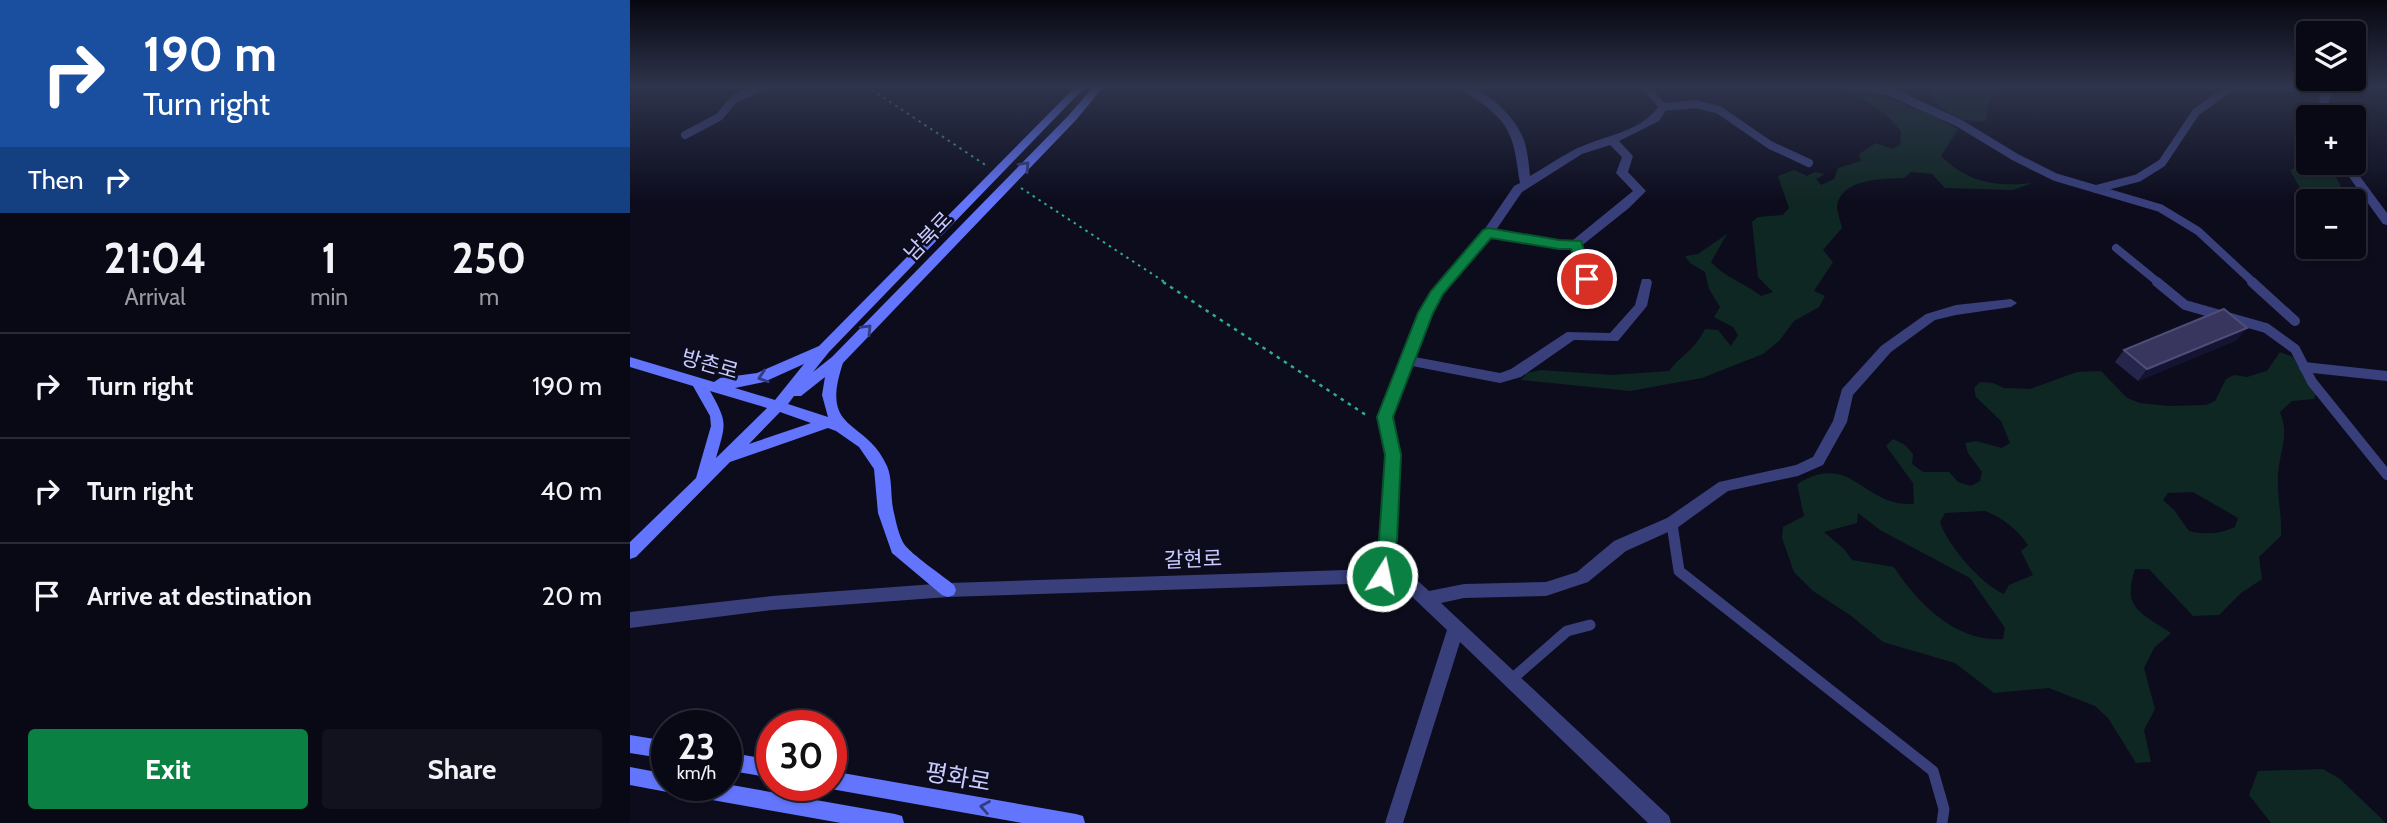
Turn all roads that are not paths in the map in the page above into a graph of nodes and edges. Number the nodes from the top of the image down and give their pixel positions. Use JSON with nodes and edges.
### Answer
{"nodes":[{"id":1,"x":705,"y":124,"type":"edge"},
{"id":2,"x":1043,"y":124,"type":"edge"},
{"id":3,"x":1066,"y":124,"type":"edge"},
{"id":4,"x":1509,"y":124,"type":"edge"},
{"id":5,"x":1644,"y":124,"type":"edge"},
{"id":6,"x":1740,"y":124,"type":"edge"},
{"id":7,"x":1961,"y":124,"type":"edge"},
{"id":8,"x":2188,"y":124,"type":"edge"},
{"id":9,"x":685,"y":135,"type":"dead end"},
{"id":10,"x":1611,"y":140,"type":"junction"},
{"id":11,"x":1809,"y":163,"type":"dead end"},
{"id":12,"x":2353,"y":175,"type":"edge"},
{"id":13,"x":1526,"y":183,"type":"junction"},
{"id":14,"x":2096,"y":190,"type":"junction"},
{"id":15,"x":2387,"y":220,"type":"edge"},
{"id":16,"x":1488,"y":233,"type":"junction"},
{"id":17,"x":1576,"y":244,"type":"junction"},
{"id":18,"x":2116,"y":248,"type":"dead end"},
{"id":19,"x":1646,"y":282,"type":"dead end"},
{"id":20,"x":1586,"y":295,"type":"dead end"},
{"id":21,"x":2011,"y":303,"type":"dead end"},
{"id":22,"x":2295,"y":321,"type":"dead end"},
{"id":23,"x":824,"y":349,"type":"junction"},
{"id":24,"x":837,"y":361,"type":"junction"},
{"id":25,"x":1409,"y":361,"type":"junction"},
{"id":26,"x":630,"y":362,"type":"edge"},
{"id":27,"x":2304,"y":367,"type":"junction"},
{"id":28,"x":2387,"y":376,"type":"edge"},
{"id":29,"x":698,"y":382,"type":"junction"},
{"id":30,"x":778,"y":406,"type":"junction"},
{"id":31,"x":835,"y":425,"type":"junction"},
{"id":32,"x":724,"y":460,"type":"junction"},
{"id":33,"x":2387,"y":475,"type":"edge"},
{"id":34,"x":702,"y":480,"type":"junction"},
{"id":35,"x":1672,"y":523,"type":"junction"},
{"id":36,"x":630,"y":552,"type":"edge"},
{"id":37,"x":1382,"y":576,"type":"junction"},
{"id":38,"x":948,"y":590,"type":"junction"},
{"id":39,"x":1426,"y":599,"type":"junction"},
{"id":40,"x":630,"y":620,"type":"edge"},
{"id":41,"x":1590,"y":625,"type":"dead end"},
{"id":42,"x":1455,"y":628,"type":"junction"},
{"id":43,"x":1513,"y":679,"type":"junction"},
{"id":44,"x":630,"y":744,"type":"edge"},
{"id":45,"x":651,"y":747,"type":"edge"},
{"id":46,"x":630,"y":776,"type":"edge"},
{"id":47,"x":651,"y":780,"type":"edge"},
{"id":48,"x":847,"y":783,"type":"edge"},
{"id":49,"x":742,"y":796,"type":"edge"},
{"id":50,"x":895,"y":823,"type":"edge"},
{"id":51,"x":1076,"y":823,"type":"edge"},
{"id":52,"x":1394,"y":823,"type":"edge"},
{"id":53,"x":1662,"y":823,"type":"edge"},
{"id":54,"x":1942,"y":823,"type":"edge"}],
"edges":[{"from":1,"to":9,"type":"lane"},
{"from":2,"to":23,"type":"main road","name":"남북로"},
{"from":24,"to":3,"type":"main road","name":"남북로","one_way":true},
{"from":4,"to":13,"type":"street"},
{"from":5,"to":10,"type":"street"},
{"from":6,"to":11,"type":"lane"},
{"from":7,"to":14,"type":"lane"},
{"from":8,"to":14,"type":"lane"},
{"from":10,"to":13,"type":"street"},
{"from":10,"to":17,"type":"street"},
{"from":12,"to":15,"type":"street"},
{"from":13,"to":16,"type":"street"},
{"from":14,"to":22,"type":"lane"},
{"from":16,"to":17,"type":"street"},
{"from":16,"to":25,"type":"street"},
{"from":17,"to":20,"type":"lane"},
{"from":18,"to":27,"type":"lane"},
{"from":19,"to":25,"type":"street"},
{"from":21,"to":35,"type":"street"},
{"from":23,"to":29,"type":"main road","one_way":true},
{"from":23,"to":30,"type":"main road","name":"남북로"},
{"from":24,"to":30,"type":"main road","name":"남북로"},
{"from":24,"to":31,"type":"main road"},
{"from":25,"to":37,"type":"street"},
{"from":26,"to":29,"type":"main road","name":"방촌로"},
{"from":27,"to":28,"type":"lane"},
{"from":27,"to":33,"type":"lane"},
{"from":29,"to":30,"type":"main road","name":"방촌로"},
{"from":29,"to":34,"type":"main road"},
{"from":30,"to":31,"type":"main road","name":"방촌로"},
{"from":30,"to":32,"type":"main road","name":"남북로"},
{"from":31,"to":32,"type":"main road"},
{"from":31,"to":38,"type":"main road"},
{"from":32,"to":34,"type":"main road","name":"남북로"},
{"from":34,"to":36,"type":"main road","name":"남북로"},
{"from":35,"to":39,"type":"street"},
{"from":35,"to":54,"type":"lane"},
{"from":37,"to":38,"type":"street","name":"갈현로"},
{"from":37,"to":39,"type":"street","name":"갈현로"},
{"from":38,"to":40,"type":"street","name":"갈현로"},
{"from":39,"to":42,"type":"street","name":"갈현로"},
{"from":41,"to":43,"type":"lane"},
{"from":42,"to":43,"type":"street","name":"갈현로"},
{"from":42,"to":52,"type":"street"},
{"from":43,"to":53,"type":"street","name":"갈현로"},
{"from":44,"to":45,"type":"main road"},
{"from":46,"to":47,"type":"main road"},
{"from":51,"to":48,"type":"main road","name":"평화로","one_way":true},
{"from":49,"to":50,"type":"main road"}]}
